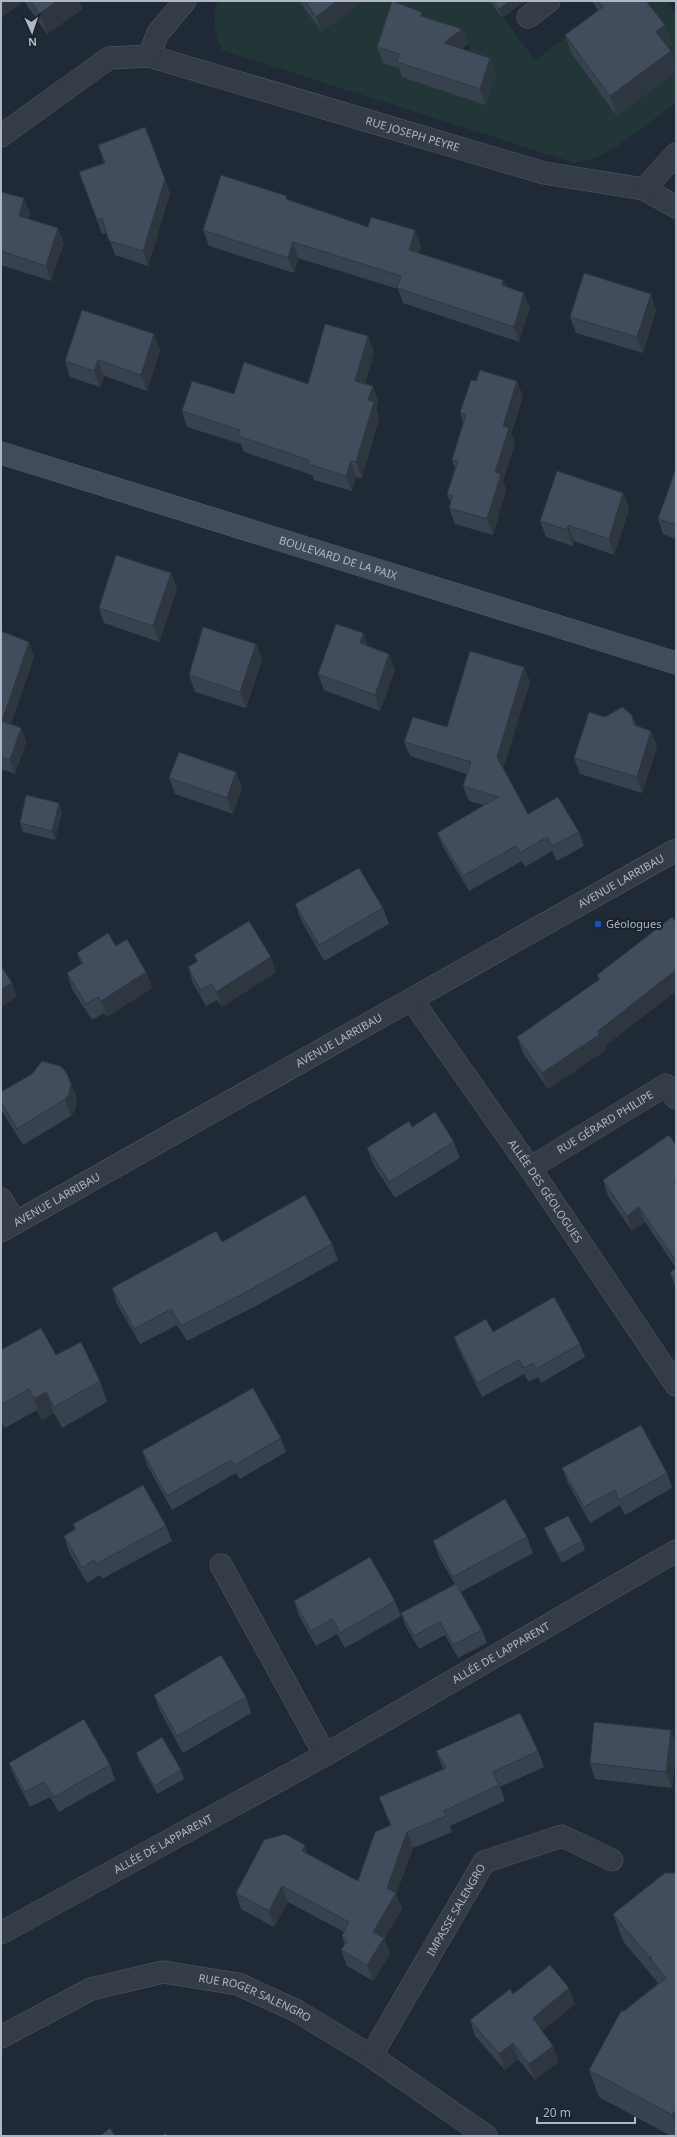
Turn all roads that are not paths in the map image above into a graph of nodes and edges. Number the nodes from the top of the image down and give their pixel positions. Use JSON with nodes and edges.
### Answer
{"nodes":[{"id":1,"x":185,"y":1,"type":"edge"},
{"id":2,"x":549,"y":1,"type":"edge"},
{"id":3,"x":528,"y":17,"type":"dead end"},
{"id":4,"x":149,"y":56,"type":"junction"},
{"id":5,"x":1,"y":136,"type":"edge"},
{"id":6,"x":676,"y":154,"type":"edge"},
{"id":7,"x":644,"y":190,"type":"junction"},
{"id":8,"x":676,"y":207,"type":"edge"},
{"id":9,"x":1,"y":453,"type":"edge"},
{"id":10,"x":676,"y":663,"type":"edge"},
{"id":11,"x":676,"y":850,"type":"edge"},
{"id":12,"x":412,"y":1000,"type":"junction"},
{"id":13,"x":676,"y":1098,"type":"edge"},
{"id":14,"x":530,"y":1168,"type":"junction"},
{"id":15,"x":1,"y":1199,"type":"edge"},
{"id":16,"x":8,"y":1227,"type":"edge"},
{"id":17,"x":676,"y":1385,"type":"edge"},
{"id":18,"x":676,"y":1551,"type":"edge"},
{"id":19,"x":221,"y":1565,"type":"dead end"},
{"id":20,"x":325,"y":1755,"type":"junction"},
{"id":21,"x":612,"y":1860,"type":"dead end"},
{"id":22,"x":1,"y":1933,"type":"edge"},
{"id":23,"x":1,"y":2037,"type":"edge"},
{"id":24,"x":371,"y":2056,"type":"junction"},
{"id":25,"x":486,"y":2136,"type":"edge"}],
"edges":[{"from":1,"to":4,"type":"street"},
{"from":2,"to":3,"type":"street"},
{"from":4,"to":5,"type":"street","name":"RUE JOSEPH PEYRE"},
{"from":4,"to":7,"type":"street","name":"RUE JOSEPH PEYRE"},
{"from":6,"to":7,"type":"street"},
{"from":7,"to":8,"type":"street","name":"RUE JOSEPH PEYRE"},
{"from":9,"to":10,"type":"main road","name":"BOULEVARD DE LA PAIX"},
{"from":11,"to":12,"type":"street","name":"AVENUE LARRIBAU"},
{"from":12,"to":14,"type":"street","name":"ALLÉE DES GÉOLOGUES"},
{"from":12,"to":16,"type":"street","name":"AVENUE LARRIBAU"},
{"from":13,"to":14,"type":"street","name":"RUE GÉRARD PHILIPE"},
{"from":14,"to":17,"type":"street","name":"ALLÉE DES GÉOLOGUES"},
{"from":15,"to":16,"type":"street"},
{"from":18,"to":20,"type":"street","name":"ALLÉE DE LAPPARENT"},
{"from":19,"to":20,"type":"street"},
{"from":20,"to":22,"type":"street","name":"ALLÉE DE LAPPARENT"},
{"from":21,"to":24,"type":"street","name":"IMPASSE SALENGRO"},
{"from":23,"to":24,"type":"street","name":"RUE ROGER SALENGRO"},
{"from":24,"to":25,"type":"street","name":"RUE ROGER SALENGRO"}]}
